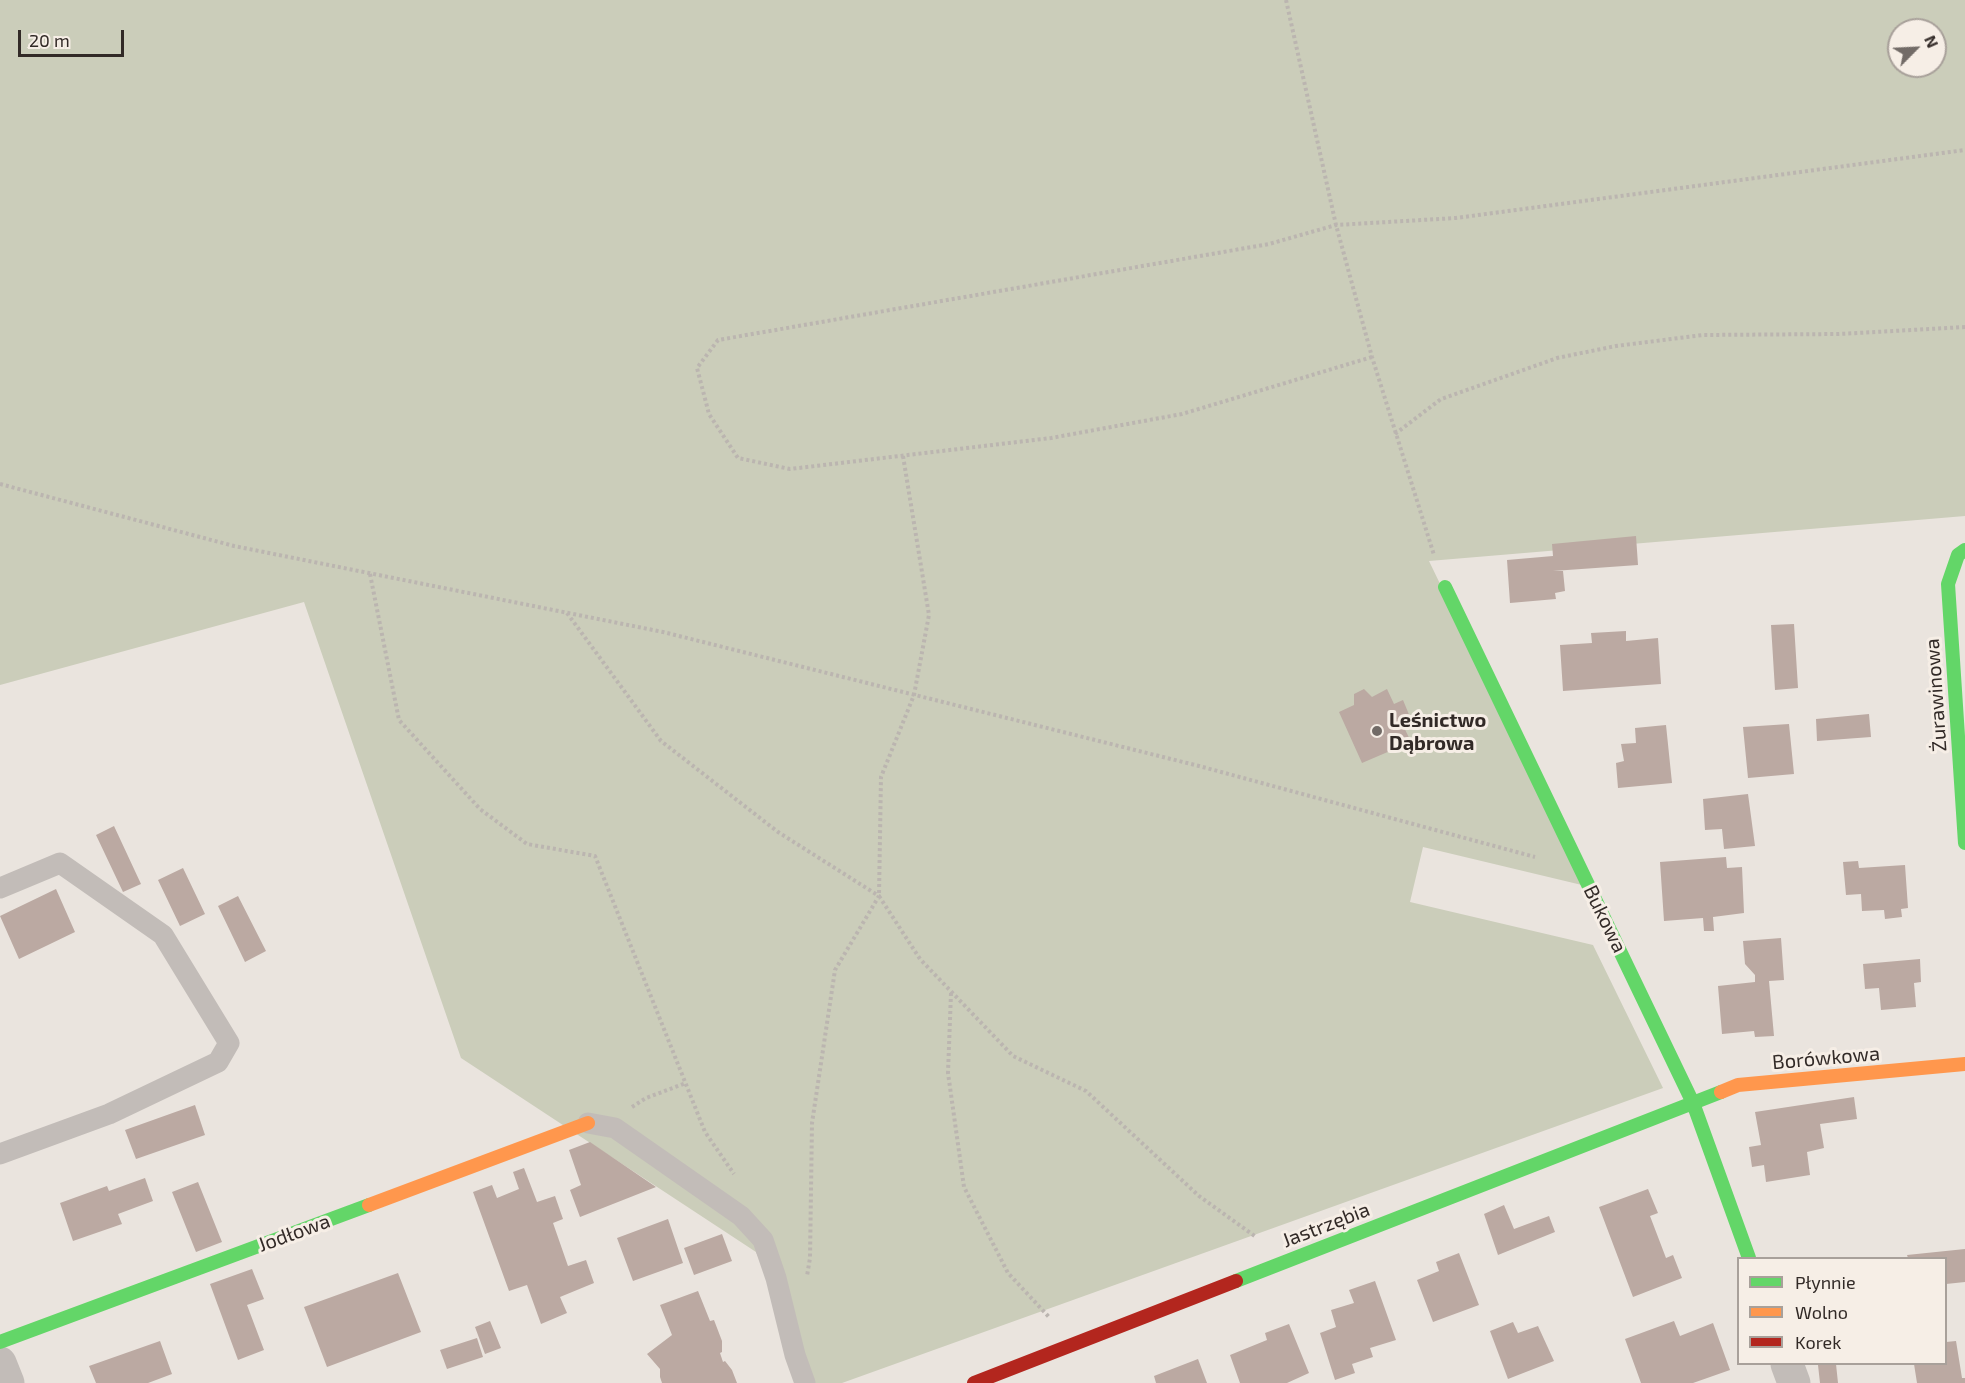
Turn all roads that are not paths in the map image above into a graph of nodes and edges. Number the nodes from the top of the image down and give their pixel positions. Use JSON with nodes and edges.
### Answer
{"nodes":[{"id":1,"x":1965,"y":550,"type":"edge"},
{"id":2,"x":1445,"y":587,"type":"road end"},
{"id":3,"x":1965,"y":843,"type":"edge"},
{"id":4,"x":0,"y":888,"type":"edge"},
{"id":5,"x":1965,"y":1064,"type":"edge"},
{"id":6,"x":1693,"y":1103,"type":"junction"},
{"id":7,"x":595,"y":1124,"type":"joint"},
{"id":8,"x":0,"y":1154,"type":"edge"},
{"id":9,"x":1749,"y":1257,"type":"edge"},
{"id":10,"x":0,"y":1342,"type":"edge"},
{"id":11,"x":0,"y":1363,"type":"edge"},
{"id":12,"x":1787,"y":1365,"type":"edge"},
{"id":13,"x":8,"y":1383,"type":"edge"},
{"id":14,"x":805,"y":1383,"type":"edge"},
{"id":15,"x":974,"y":1383,"type":"edge"},
{"id":16,"x":1794,"y":1383,"type":"edge"}],
"edges":[{"from":1,"to":3,"type":"street","name":"Żurawinowa"},
{"from":2,"to":6,"type":"street","name":"Bukowa"},
{"from":4,"to":8,"type":"lane"},
{"from":5,"to":6,"type":"street","name":"Borówkowa"},
{"from":6,"to":9,"type":"street","name":"Bukowa"},
{"from":6,"to":15,"type":"street","name":"Jastrzębia"},
{"from":7,"to":10,"type":"street","name":"Jodłowa"},
{"from":7,"to":14,"type":"lane"},
{"from":11,"to":13,"type":"street"},
{"from":12,"to":16,"type":"street"}]}
